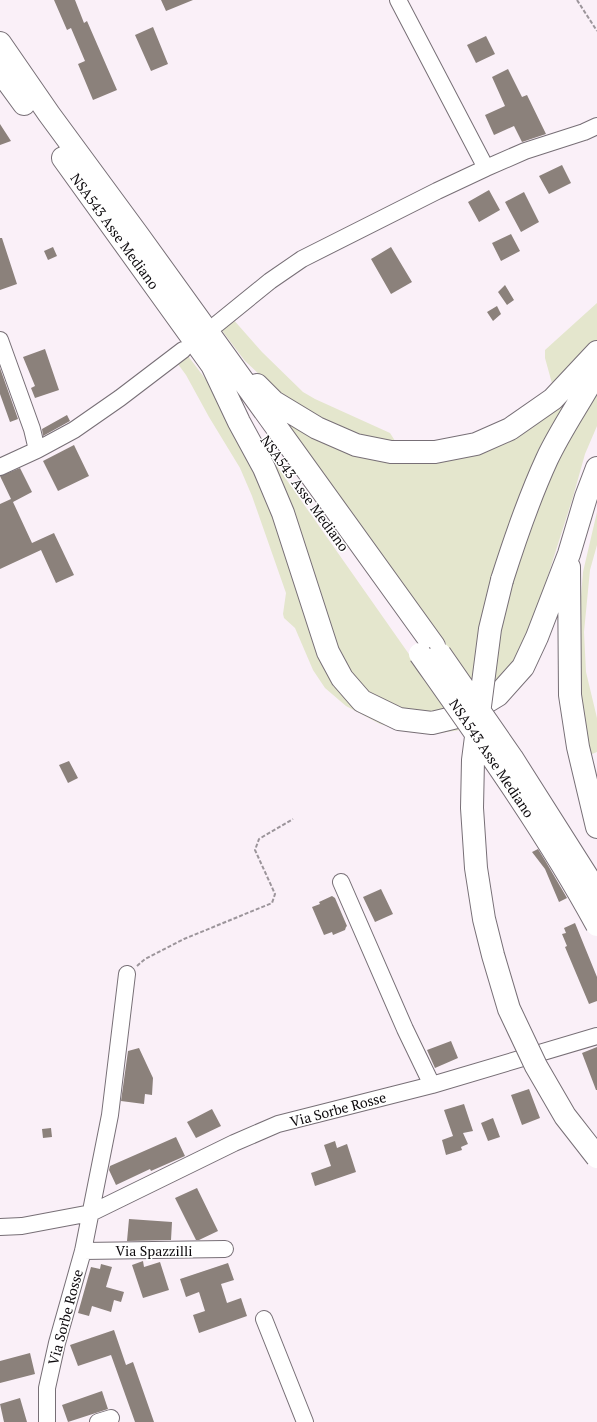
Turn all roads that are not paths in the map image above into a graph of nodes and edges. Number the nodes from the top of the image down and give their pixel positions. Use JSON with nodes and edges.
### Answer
{"nodes":[{"id":1,"x":398,"y":0,"type":"edge"},
{"id":2,"x":0,"y":43,"type":"edge"},
{"id":3,"x":0,"y":71,"type":"edge"},
{"id":4,"x":597,"y":126,"type":"edge"},
{"id":5,"x":486,"y":168,"type":"junction"},
{"id":6,"x":217,"y":324,"type":"dead end"},
{"id":7,"x":0,"y":340,"type":"edge"},
{"id":8,"x":183,"y":350,"type":"dead end"},
{"id":9,"x":597,"y":352,"type":"edge"},
{"id":10,"x":217,"y":359,"type":"junction"},
{"id":11,"x":590,"y":374,"type":"edge"},
{"id":12,"x":38,"y":450,"type":"junction"},
{"id":13,"x":0,"y":468,"type":"edge"},
{"id":14,"x":597,"y":468,"type":"edge"},
{"id":15,"x":569,"y":554,"type":"junction"},
{"id":16,"x":427,"y":650,"type":"junction"},
{"id":17,"x":597,"y":827,"type":"edge"},
{"id":18,"x":341,"y":882,"type":"dead end"},
{"id":19,"x":597,"y":892,"type":"edge"},
{"id":20,"x":597,"y":926,"type":"edge"},
{"id":21,"x":127,"y":974,"type":"road end"},
{"id":22,"x":597,"y":1036,"type":"edge"},
{"id":23,"x":432,"y":1084,"type":"junction"},
{"id":24,"x":597,"y":1157,"type":"edge"},
{"id":25,"x":91,"y":1212,"type":"junction"},
{"id":26,"x":0,"y":1227,"type":"edge"},
{"id":27,"x":225,"y":1249,"type":"dead end"},
{"id":28,"x":83,"y":1250,"type":"junction"},
{"id":29,"x":264,"y":1319,"type":"dead end"},
{"id":30,"x":47,"y":1422,"type":"edge"},
{"id":31,"x":306,"y":1422,"type":"edge"}],
"edges":[{"from":1,"to":5,"type":"street"},
{"from":2,"to":10,"type":"highway","name":"NSA543 Asse Mediano"},
{"from":3,"to":10,"type":"highway","name":"NSA543 Asse Mediano"},
{"from":4,"to":5,"type":"street"},
{"from":5,"to":6,"type":"street"},
{"from":7,"to":12,"type":"street"},
{"from":8,"to":12,"type":"street"},
{"from":9,"to":11,"type":"highway"},
{"from":10,"to":11,"type":"highway"},
{"from":10,"to":15,"type":"highway"},
{"from":10,"to":16,"type":"highway","name":"NSA543 Asse Mediano"},
{"from":11,"to":24,"type":"highway","bridge":true},
{"from":12,"to":13,"type":"street"},
{"from":14,"to":15,"type":"highway"},
{"from":15,"to":17,"type":"highway"},
{"from":16,"to":19,"type":"highway","name":"NSA543 Asse Mediano","bridge":true},
{"from":16,"to":20,"type":"highway","name":"NSA543 Asse Mediano","bridge":true},
{"from":18,"to":23,"type":"street"},
{"from":21,"to":25,"type":"street","name":"Via Sorbe Rosse"},
{"from":22,"to":23,"type":"street","name":"Via Sorbe Rosse"},
{"from":23,"to":25,"type":"street","name":"Via Sorbe Rosse"},
{"from":25,"to":26,"type":"street","name":"Via Sorbe Rosse"},
{"from":25,"to":28,"type":"street","name":"Via Sorbe Rosse"},
{"from":27,"to":28,"type":"street","name":"Via Spazzilli"},
{"from":28,"to":30,"type":"street","name":"Via Sorbe Rosse"},
{"from":29,"to":31,"type":"street"}]}
